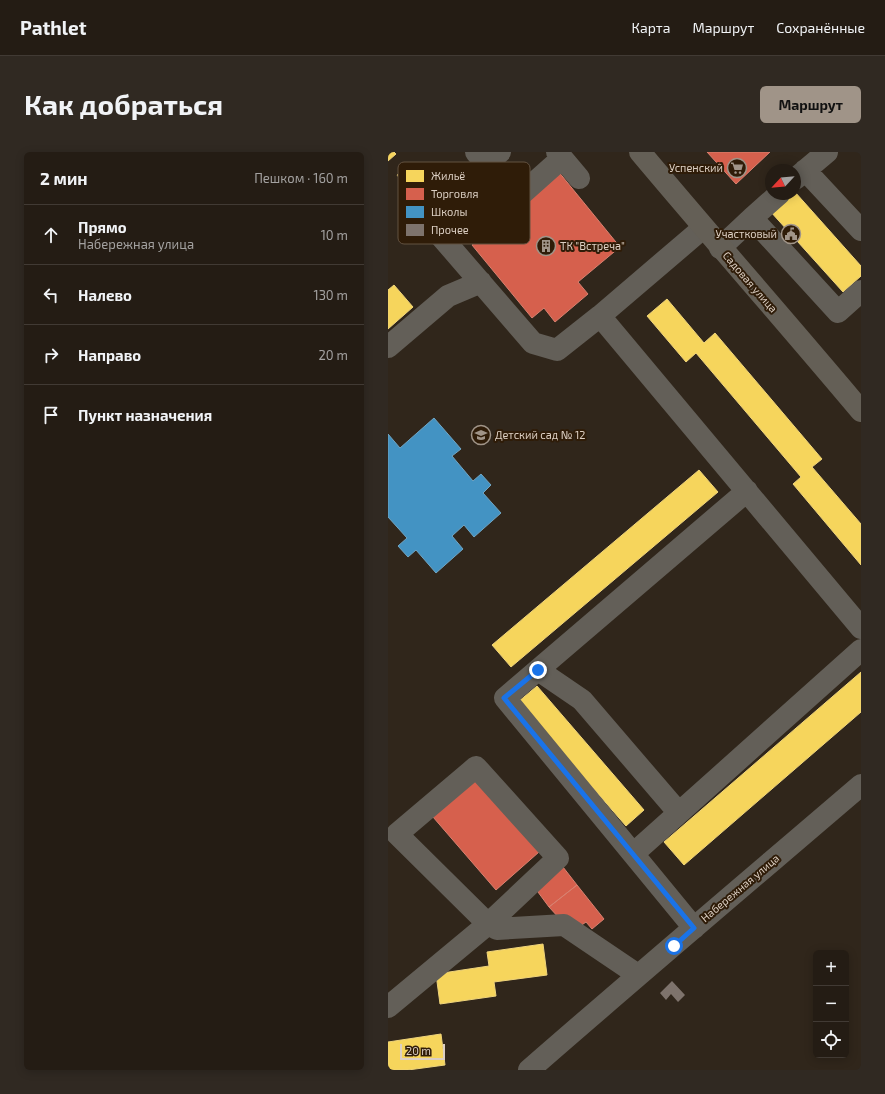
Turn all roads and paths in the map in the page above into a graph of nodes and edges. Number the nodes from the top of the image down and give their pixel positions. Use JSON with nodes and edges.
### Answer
{"nodes":[{"id":1,"x":640,"y":152,"type":"edge"},
{"id":2,"x":827,"y":152,"type":"edge"},
{"id":3,"x":560,"y":155,"type":"edge"},
{"id":4,"x":801,"y":174,"type":"edge"},
{"id":5,"x":801,"y":176,"type":"edge"},
{"id":6,"x":579,"y":178,"type":"dead end"},
{"id":7,"x":530,"y":185,"type":"edge"},
{"id":8,"x":772,"y":200,"type":"edge"},
{"id":9,"x":752,"y":218,"type":"junction"},
{"id":10,"x":859,"y":224,"type":"edge"},
{"id":11,"x":703,"y":228,"type":"junction"},
{"id":12,"x":448,"y":244,"type":"edge"},
{"id":13,"x":720,"y":248,"type":"junction"},
{"id":14,"x":481,"y":282,"type":"junction"},
{"id":15,"x":861,"y":292,"type":"edge"},
{"id":16,"x":600,"y":316,"type":"junction"},
{"id":17,"x":388,"y":347,"type":"edge"},
{"id":18,"x":861,"y":412,"type":"edge"},
{"id":19,"x":747,"y":491,"type":"junction"},
{"id":20,"x":861,"y":628,"type":"edge"},
{"id":21,"x":861,"y":650,"type":"edge"},
{"id":22,"x":538,"y":670,"type":"junction"},
{"id":23,"x":861,"y":785,"type":"edge"},
{"id":24,"x":679,"y":813,"type":"junction"},
{"id":25,"x":392,"y":838,"type":"edge"},
{"id":26,"x":633,"y":854,"type":"junction"},
{"id":27,"x":488,"y":924,"type":"junction"},
{"id":28,"x":694,"y":928,"type":"junction"},
{"id":29,"x":638,"y":975,"type":"junction"},
{"id":30,"x":388,"y":1006,"type":"edge"},
{"id":31,"x":529,"y":1070,"type":"edge"}],
"edges":[{"from":1,"to":11,"type":"main road","name":"Садовая улица"},
{"from":2,"to":4,"type":"street"},
{"from":3,"to":6,"type":"street"},
{"from":3,"to":7,"type":"street"},
{"from":5,"to":10,"type":"street"},
{"from":8,"to":9,"type":"street"},
{"from":9,"to":13,"type":"street"},
{"from":9,"to":15,"type":"street"},
{"from":11,"to":13,"type":"main road","name":"Садовая улица"},
{"from":11,"to":16,"type":"street"},
{"from":12,"to":14,"type":"street"},
{"from":13,"to":18,"type":"main road","name":"Садовая улица"},
{"from":14,"to":16,"type":"street"},
{"from":14,"to":17,"type":"street"},
{"from":16,"to":19,"type":"street"},
{"from":19,"to":20,"type":"street"},
{"from":19,"to":22,"type":"street"},
{"from":21,"to":24,"type":"street"},
{"from":22,"to":24,"type":"street"},
{"from":22,"to":26,"type":"street"},
{"from":23,"to":28,"type":"street","name":"Набережная улица"},
{"from":24,"to":26,"type":"street"},
{"from":25,"to":27,"type":"street"},
{"from":25,"to":27,"type":"street"},
{"from":26,"to":28,"type":"street"},
{"from":27,"to":29,"type":"street"},
{"from":27,"to":30,"type":"street"},
{"from":28,"to":29,"type":"street","name":"Набережная улица"},
{"from":29,"to":31,"type":"street","name":"Набережная улица"}]}
